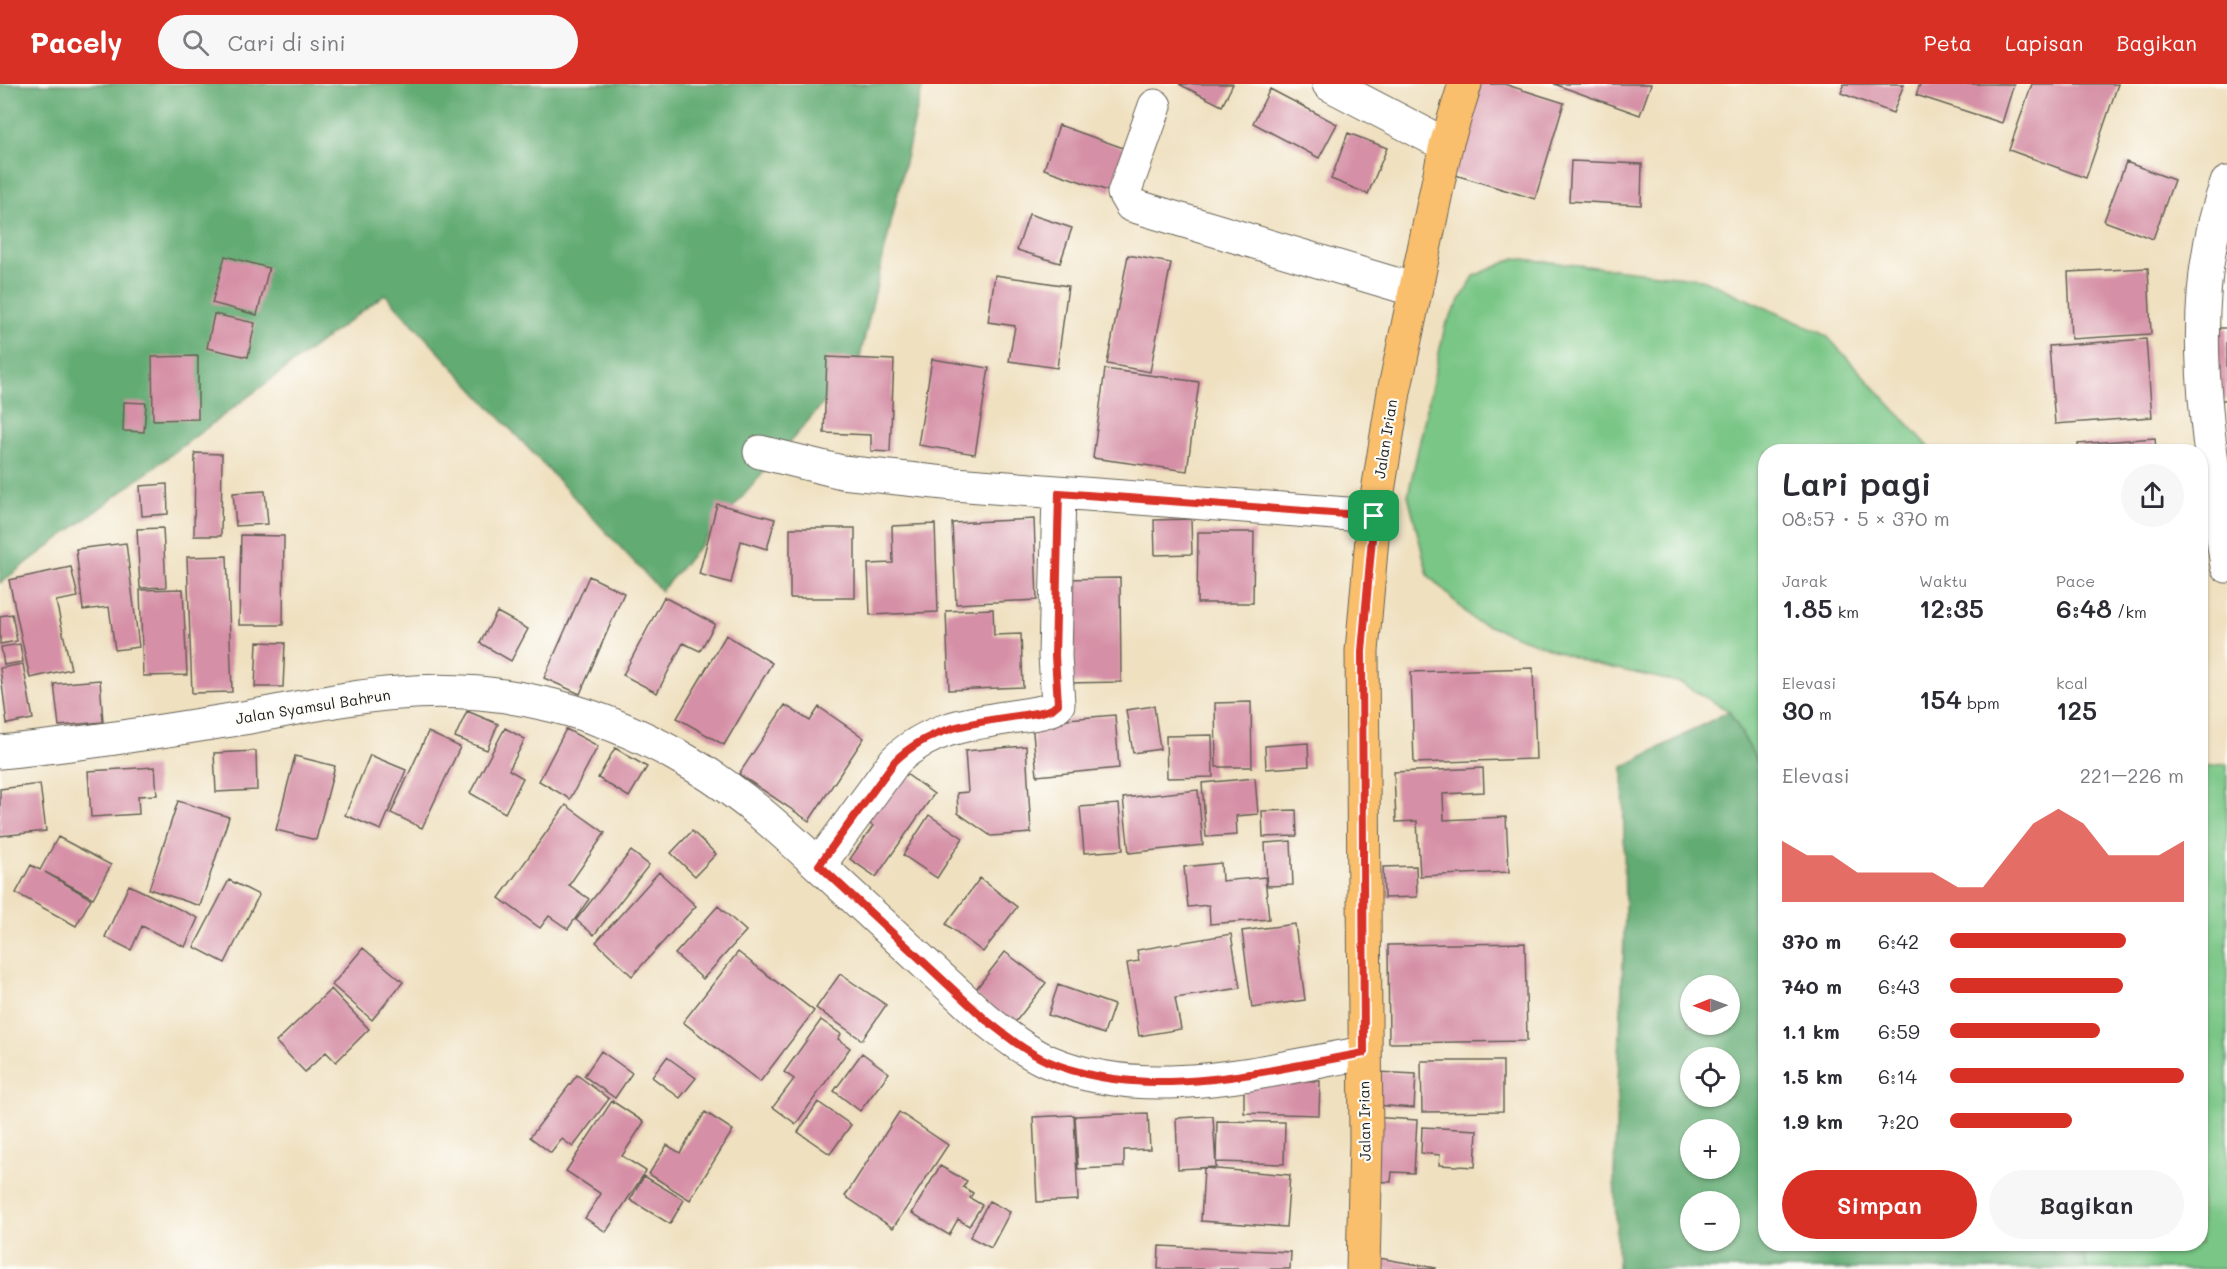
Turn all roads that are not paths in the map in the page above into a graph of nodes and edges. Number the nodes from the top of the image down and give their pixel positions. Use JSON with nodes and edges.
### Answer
{"nodes":[{"id":1,"x":1329,"y":84,"type":"edge"},
{"id":2,"x":1465,"y":84,"type":"edge"},
{"id":3,"x":1155,"y":106,"type":"dead end"},
{"id":4,"x":1446,"y":145,"type":"junction"},
{"id":5,"x":2227,"y":183,"type":"edge"},
{"id":6,"x":1415,"y":290,"type":"junction"},
{"id":7,"x":760,"y":452,"type":"dead end"},
{"id":8,"x":1059,"y":493,"type":"junction"},
{"id":9,"x":1374,"y":516,"type":"junction"},
{"id":10,"x":2227,"y":566,"type":"edge"},
{"id":11,"x":0,"y":752,"type":"edge"},
{"id":12,"x":819,"y":865,"type":"junction"},
{"id":13,"x":1364,"y":1053,"type":"junction"},
{"id":14,"x":1363,"y":1269,"type":"edge"}],
"edges":[{"from":1,"to":4,"type":"street"},
{"from":2,"to":4,"type":"main road","name":"Jalan Irian"},
{"from":3,"to":6,"type":"street"},
{"from":4,"to":6,"type":"main road","name":"Jalan Irian"},
{"from":5,"to":10,"type":"street"},
{"from":6,"to":9,"type":"main road","name":"Jalan Irian"},
{"from":7,"to":8,"type":"street"},
{"from":8,"to":9,"type":"street"},
{"from":8,"to":12,"type":"street"},
{"from":9,"to":13,"type":"main road","name":"Jalan Irian"},
{"from":11,"to":12,"type":"street","name":"Jalan Syamsul Bahrun"},
{"from":12,"to":13,"type":"street","name":"Jalan Syamsul Bahrun"},
{"from":13,"to":14,"type":"main road","name":"Jalan Irian"}]}
